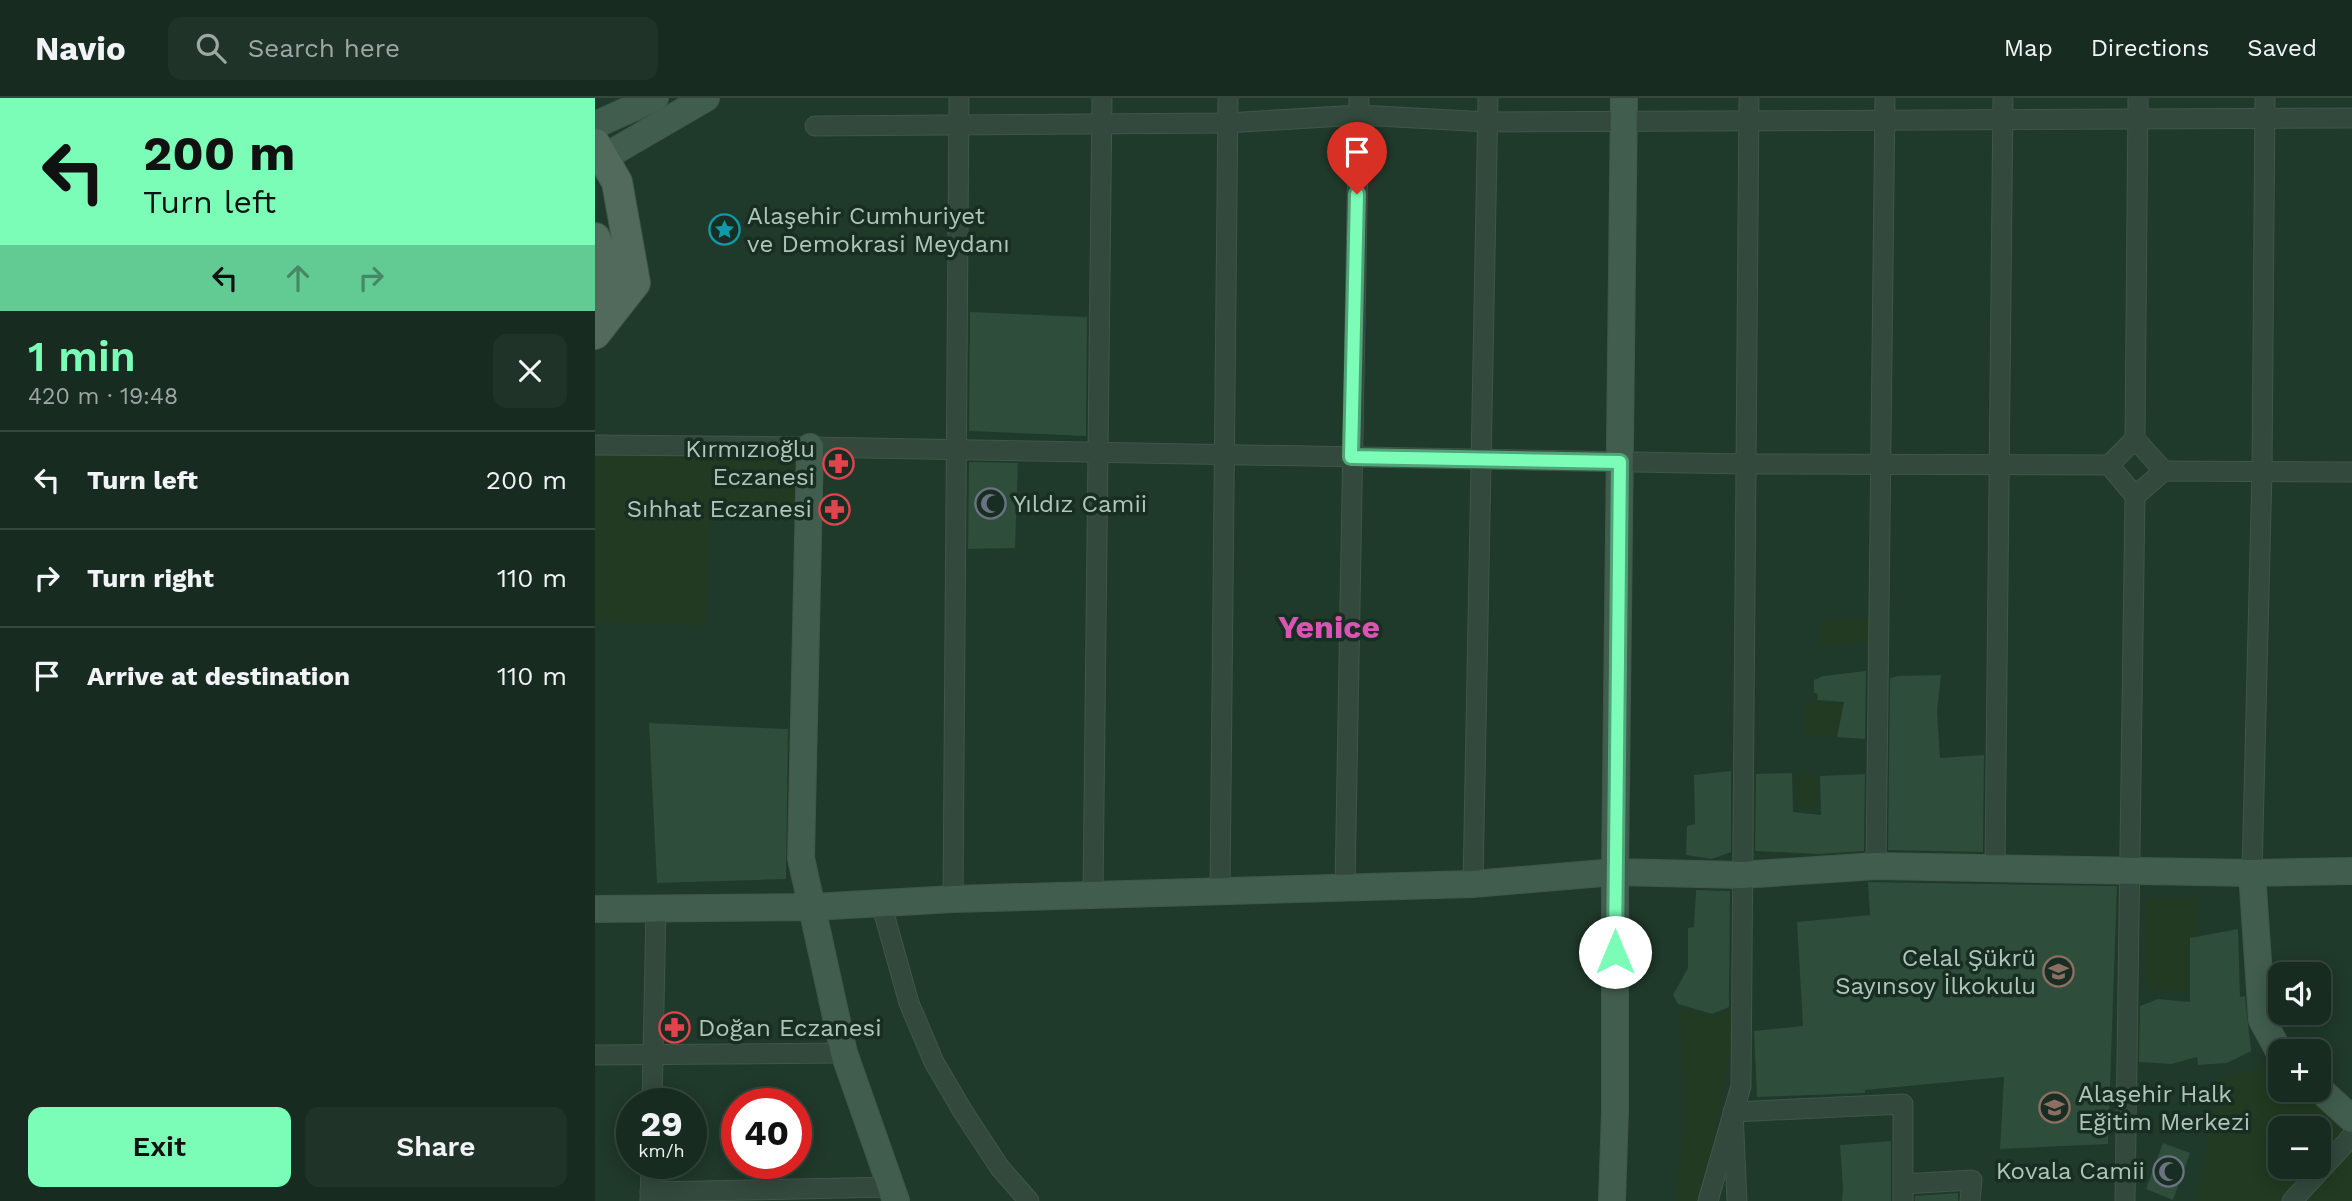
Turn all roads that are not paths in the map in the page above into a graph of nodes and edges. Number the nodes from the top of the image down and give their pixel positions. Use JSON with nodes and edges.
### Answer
{"nodes":[{"id":1,"x":656,"y":98,"type":"edge"},
{"id":2,"x":706,"y":98,"type":"edge"},
{"id":3,"x":959,"y":98,"type":"edge"},
{"id":4,"x":1102,"y":98,"type":"edge"},
{"id":5,"x":1228,"y":98,"type":"edge"},
{"id":6,"x":1488,"y":98,"type":"edge"},
{"id":7,"x":1749,"y":98,"type":"edge"},
{"id":8,"x":1885,"y":98,"type":"edge"},
{"id":9,"x":2003,"y":98,"type":"edge"},
{"id":10,"x":2138,"y":98,"type":"edge"},
{"id":11,"x":2265,"y":98,"type":"edge"},
{"id":12,"x":1359,"y":106,"type":"edge"},
{"id":13,"x":1624,"y":110,"type":"edge"},
{"id":14,"x":2265,"y":118,"type":"junction"},
{"id":15,"x":2352,"y":118,"type":"edge"},
{"id":16,"x":2138,"y":119,"type":"junction"},
{"id":17,"x":1885,"y":120,"type":"junction"},
{"id":18,"x":2003,"y":120,"type":"junction"},
{"id":19,"x":1748,"y":121,"type":"junction"},
{"id":20,"x":1488,"y":122,"type":"junction"},
{"id":21,"x":1227,"y":123,"type":"junction"},
{"id":22,"x":958,"y":124,"type":"junction"},
{"id":23,"x":1101,"y":124,"type":"junction"},
{"id":24,"x":595,"y":125,"type":"edge"},
{"id":25,"x":815,"y":126,"type":"dead end"},
{"id":26,"x":598,"y":154,"type":"edge"},
{"id":27,"x":595,"y":238,"type":"edge"},
{"id":28,"x":602,"y":262,"type":"edge"},
{"id":29,"x":595,"y":312,"type":"edge"},
{"id":30,"x":595,"y":334,"type":"edge"},
{"id":31,"x":2135,"y":439,"type":"junction"},
{"id":32,"x":595,"y":445,"type":"edge"},
{"id":33,"x":810,"y":447,"type":"junction"},
{"id":34,"x":956,"y":449,"type":"junction"},
{"id":35,"x":1098,"y":452,"type":"junction"},
{"id":36,"x":1224,"y":454,"type":"junction"},
{"id":37,"x":1351,"y":457,"type":"junction"},
{"id":38,"x":1481,"y":459,"type":"junction"},
{"id":39,"x":1620,"y":462,"type":"junction"},
{"id":40,"x":1744,"y":464,"type":"junction"},
{"id":41,"x":1882,"y":465,"type":"junction"},
{"id":42,"x":1999,"y":465,"type":"junction"},
{"id":43,"x":2109,"y":465,"type":"junction"},
{"id":44,"x":2164,"y":471,"type":"junction"},
{"id":45,"x":2262,"y":471,"type":"junction"},
{"id":46,"x":2352,"y":471,"type":"edge"},
{"id":47,"x":2135,"y":496,"type":"junction"},
{"id":48,"x":1876,"y":866,"type":"junction"},
{"id":49,"x":1995,"y":868,"type":"junction"},
{"id":50,"x":2129,"y":869,"type":"junction"},
{"id":51,"x":1615,"y":872,"type":"junction"},
{"id":52,"x":2352,"y":872,"type":"edge"},
{"id":53,"x":2252,"y":873,"type":"junction"},
{"id":54,"x":1741,"y":875,"type":"junction"},
{"id":55,"x":1473,"y":884,"type":"junction"},
{"id":56,"x":1345,"y":887,"type":"junction"},
{"id":57,"x":1220,"y":891,"type":"junction"},
{"id":58,"x":1093,"y":895,"type":"junction"},
{"id":59,"x":953,"y":899,"type":"junction"},
{"id":60,"x":881,"y":903,"type":"junction"},
{"id":61,"x":813,"y":907,"type":"junction"},
{"id":62,"x":595,"y":909,"type":"edge"},
{"id":63,"x":656,"y":909,"type":"junction"},
{"id":64,"x":2272,"y":1039,"type":"edge"},
{"id":65,"x":843,"y":1053,"type":"junction"},
{"id":66,"x":595,"y":1055,"type":"edge"},
{"id":67,"x":653,"y":1055,"type":"junction"},
{"id":68,"x":652,"y":1088,"type":"edge"},
{"id":69,"x":2331,"y":1099,"type":"edge"},
{"id":70,"x":1733,"y":1112,"type":"junction"},
{"id":71,"x":2352,"y":1119,"type":"edge"},
{"id":72,"x":2352,"y":1136,"type":"edge"},
{"id":73,"x":1903,"y":1193,"type":"edge"},
{"id":74,"x":894,"y":1194,"type":"edge"},
{"id":75,"x":650,"y":1196,"type":"edge"},
{"id":76,"x":1028,"y":1201,"type":"edge"},
{"id":77,"x":1612,"y":1201,"type":"edge"},
{"id":78,"x":1709,"y":1201,"type":"edge"},
{"id":79,"x":1737,"y":1201,"type":"edge"},
{"id":80,"x":1970,"y":1201,"type":"edge"},
{"id":81,"x":2125,"y":1201,"type":"edge"},
{"id":82,"x":2293,"y":1201,"type":"edge"}],
"edges":[{"from":1,"to":24,"type":"street"},
{"from":2,"to":26,"type":"street"},
{"from":3,"to":22,"type":"street"},
{"from":4,"to":23,"type":"street"},
{"from":5,"to":21,"type":"street"},
{"from":6,"to":20,"type":"street"},
{"from":7,"to":19,"type":"street"},
{"from":8,"to":17,"type":"street"},
{"from":9,"to":18,"type":"street"},
{"from":10,"to":16,"type":"street"},
{"from":11,"to":14,"type":"street"},
{"from":12,"to":20,"type":"street"},
{"from":12,"to":21,"type":"street"},
{"from":12,"to":37,"type":"street"},
{"from":13,"to":19,"type":"street"},
{"from":13,"to":20,"type":"street"},
{"from":13,"to":39,"type":"street"},
{"from":14,"to":15,"type":"street"},
{"from":14,"to":16,"type":"street"},
{"from":14,"to":45,"type":"street"},
{"from":16,"to":18,"type":"street"},
{"from":16,"to":31,"type":"street"},
{"from":17,"to":18,"type":"street"},
{"from":17,"to":19,"type":"street"},
{"from":17,"to":41,"type":"street"},
{"from":18,"to":42,"type":"street"},
{"from":19,"to":40,"type":"street"},
{"from":20,"to":38,"type":"street"},
{"from":21,"to":23,"type":"street"},
{"from":21,"to":36,"type":"street"},
{"from":22,"to":23,"type":"street"},
{"from":22,"to":25,"type":"street"},
{"from":22,"to":34,"type":"street"},
{"from":23,"to":35,"type":"street"},
{"from":26,"to":30,"type":"main road"},
{"from":27,"to":28,"type":"main road"},
{"from":28,"to":29,"type":"main road"},
{"from":31,"to":43,"type":"street"},
{"from":31,"to":44,"type":"street"},
{"from":32,"to":33,"type":"street"},
{"from":33,"to":34,"type":"street"},
{"from":33,"to":61,"type":"street"},
{"from":34,"to":35,"type":"street"},
{"from":34,"to":59,"type":"street"},
{"from":35,"to":36,"type":"street"},
{"from":35,"to":58,"type":"street"},
{"from":36,"to":37,"type":"street"},
{"from":36,"to":57,"type":"street"},
{"from":37,"to":38,"type":"street"},
{"from":37,"to":56,"type":"street"},
{"from":38,"to":39,"type":"street"},
{"from":38,"to":55,"type":"street"},
{"from":39,"to":40,"type":"street"},
{"from":39,"to":51,"type":"street"},
{"from":40,"to":41,"type":"street"},
{"from":40,"to":54,"type":"street"},
{"from":41,"to":42,"type":"street"},
{"from":41,"to":48,"type":"street"},
{"from":42,"to":43,"type":"street"},
{"from":42,"to":49,"type":"street"},
{"from":43,"to":47,"type":"street"},
{"from":44,"to":45,"type":"street"},
{"from":44,"to":47,"type":"street"},
{"from":45,"to":46,"type":"street"},
{"from":45,"to":53,"type":"street"},
{"from":47,"to":50,"type":"street"},
{"from":48,"to":49,"type":"street"},
{"from":48,"to":54,"type":"street"},
{"from":49,"to":50,"type":"street"},
{"from":50,"to":53,"type":"street"},
{"from":50,"to":81,"type":"street"},
{"from":51,"to":54,"type":"street"},
{"from":51,"to":55,"type":"street"},
{"from":51,"to":77,"type":"street"},
{"from":52,"to":53,"type":"street"},
{"from":53,"to":64,"type":"street"},
{"from":54,"to":70,"type":"street"},
{"from":55,"to":56,"type":"street"},
{"from":56,"to":57,"type":"street"},
{"from":57,"to":58,"type":"street"},
{"from":58,"to":59,"type":"street"},
{"from":59,"to":60,"type":"street"},
{"from":60,"to":61,"type":"street"},
{"from":60,"to":76,"type":"street"},
{"from":61,"to":63,"type":"street"},
{"from":61,"to":65,"type":"street"},
{"from":62,"to":63,"type":"street"},
{"from":63,"to":67,"type":"street"},
{"from":65,"to":67,"type":"street"},
{"from":65,"to":74,"type":"street"},
{"from":66,"to":67,"type":"street"},
{"from":67,"to":68,"type":"street"},
{"from":69,"to":71,"type":"street"},
{"from":70,"to":73,"type":"street"},
{"from":70,"to":78,"type":"street"},
{"from":70,"to":79,"type":"street"},
{"from":72,"to":82,"type":"street"},
{"from":73,"to":80,"type":"street"},
{"from":74,"to":75,"type":"street"}]}
